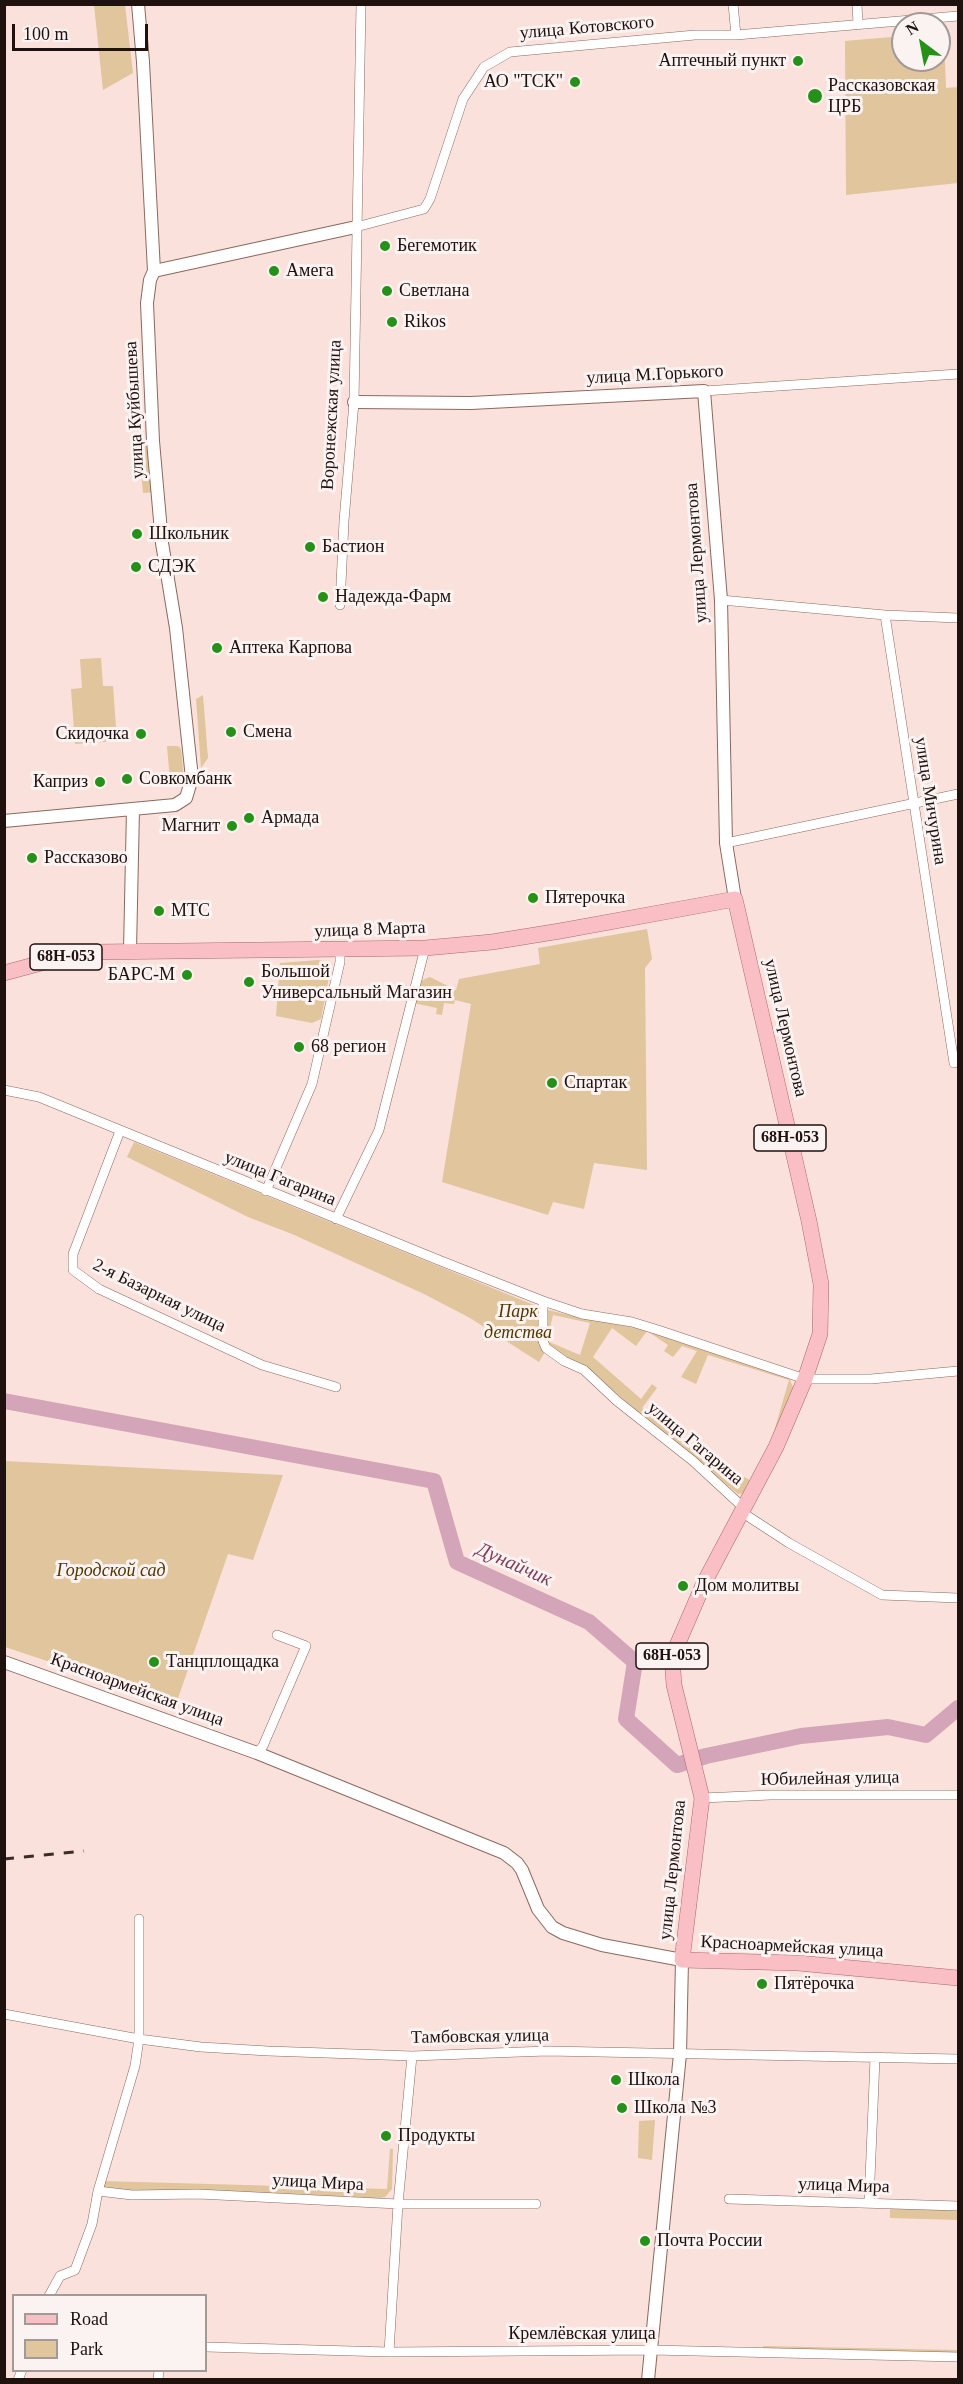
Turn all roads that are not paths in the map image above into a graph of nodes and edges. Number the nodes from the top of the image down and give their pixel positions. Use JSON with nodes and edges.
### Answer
{"nodes":[{"id":1,"x":138,"y":4,"type":"edge"},
{"id":2,"x":361,"y":4,"type":"edge"},
{"id":3,"x":733,"y":4,"type":"edge"},
{"id":4,"x":857,"y":4,"type":"edge"},
{"id":5,"x":957,"y":4,"type":"edge"},
{"id":6,"x":958,"y":16,"type":"edge"},
{"id":7,"x":858,"y":25,"type":"junction"},
{"id":8,"x":736,"y":35,"type":"junction"},
{"id":9,"x":356,"y":226,"type":"junction"},
{"id":10,"x":154,"y":271,"type":"junction"},
{"id":11,"x":958,"y":374,"type":"edge"},
{"id":12,"x":704,"y":391,"type":"junction"},
{"id":13,"x":354,"y":402,"type":"junction"},
{"id":14,"x":721,"y":600,"type":"junction"},
{"id":15,"x":340,"y":605,"type":"dead end"},
{"id":16,"x":885,"y":615,"type":"junction"},
{"id":17,"x":958,"y":618,"type":"edge"},
{"id":18,"x":958,"y":794,"type":"edge"},
{"id":19,"x":914,"y":804,"type":"junction"},
{"id":20,"x":133,"y":809,"type":"junction"},
{"id":21,"x":4,"y":821,"type":"edge"},
{"id":22,"x":726,"y":843,"type":"junction"},
{"id":23,"x":735,"y":899,"type":"junction"},
{"id":24,"x":425,"y":948,"type":"junction"},
{"id":25,"x":130,"y":950,"type":"junction"},
{"id":26,"x":340,"y":950,"type":"junction"},
{"id":27,"x":4,"y":973,"type":"edge"},
{"id":28,"x":956,"y":1062,"type":"edge"},
{"id":29,"x":4,"y":1090,"type":"edge"},
{"id":30,"x":120,"y":1131,"type":"junction"},
{"id":31,"x":266,"y":1191,"type":"junction"},
{"id":32,"x":336,"y":1219,"type":"junction"},
{"id":33,"x":543,"y":1301,"type":"junction"},
{"id":34,"x":958,"y":1371,"type":"edge"},
{"id":35,"x":805,"y":1379,"type":"junction"},
{"id":36,"x":336,"y":1387,"type":"dead end"},
{"id":37,"x":744,"y":1511,"type":"junction"},
{"id":38,"x":958,"y":1598,"type":"edge"},
{"id":39,"x":277,"y":1635,"type":"dead end"},
{"id":40,"x":4,"y":1662,"type":"edge"},
{"id":41,"x":257,"y":1753,"type":"junction"},
{"id":42,"x":958,"y":1795,"type":"edge"},
{"id":43,"x":702,"y":1798,"type":"junction"},
{"id":44,"x":139,"y":1919,"type":"dead end"},
{"id":45,"x":682,"y":1960,"type":"junction"},
{"id":46,"x":958,"y":1978,"type":"edge"},
{"id":47,"x":4,"y":2014,"type":"edge"},
{"id":48,"x":140,"y":2039,"type":"junction"},
{"id":49,"x":680,"y":2054,"type":"junction"},
{"id":50,"x":412,"y":2056,"type":"junction"},
{"id":51,"x":875,"y":2058,"type":"junction"},
{"id":52,"x":958,"y":2059,"type":"edge"},
{"id":53,"x":98,"y":2191,"type":"junction"},
{"id":54,"x":729,"y":2199,"type":"dead end"},
{"id":55,"x":869,"y":2203,"type":"junction"},
{"id":56,"x":398,"y":2204,"type":"junction"},
{"id":57,"x":536,"y":2204,"type":"dead end"},
{"id":58,"x":958,"y":2206,"type":"edge"},
{"id":59,"x":50,"y":2294,"type":"edge"},
{"id":60,"x":207,"y":2347,"type":"edge"},
{"id":61,"x":651,"y":2350,"type":"junction"},
{"id":62,"x":389,"y":2352,"type":"junction"},
{"id":63,"x":958,"y":2357,"type":"edge"},
{"id":64,"x":648,"y":2379,"type":"edge"}],
"edges":[{"from":1,"to":10,"type":"street","name":"улица Куйбышева"},
{"from":2,"to":9,"type":"street","name":"Воронежская улица"},
{"from":3,"to":8,"type":"street"},
{"from":4,"to":7,"type":"street"},
{"from":5,"to":6,"type":"street"},
{"from":6,"to":7,"type":"street","name":"улица Котовского"},
{"from":7,"to":8,"type":"street","name":"улица Котовского"},
{"from":8,"to":9,"type":"street","name":"улица Котовского"},
{"from":9,"to":10,"type":"street"},
{"from":9,"to":13,"type":"street","name":"Воронежская улица"},
{"from":10,"to":20,"type":"street","name":"улица Куйбышева"},
{"from":11,"to":12,"type":"street","name":"улица М.Горького"},
{"from":12,"to":13,"type":"street","name":"улица М.Горького"},
{"from":12,"to":14,"type":"street","name":"улица Лермонтова"},
{"from":13,"to":15,"type":"street","name":"Воронежская улица"},
{"from":14,"to":16,"type":"street"},
{"from":14,"to":22,"type":"street","name":"улица Лермонтова"},
{"from":16,"to":17,"type":"street"},
{"from":16,"to":19,"type":"street","name":"улица Мичурина"},
{"from":18,"to":19,"type":"street"},
{"from":19,"to":22,"type":"street"},
{"from":19,"to":28,"type":"street","name":"улица Мичурина"},
{"from":20,"to":21,"type":"street"},
{"from":20,"to":25,"type":"street"},
{"from":22,"to":23,"type":"street","name":"улица Лермонтова"},
{"from":23,"to":24,"type":"main road","name":"улица 8 Марта","number":"68Н-053"},
{"from":23,"to":35,"type":"main road","name":"улица Лермонтова","number":"68Н-053"},
{"from":24,"to":26,"type":"main road","name":"улица 8 Марта","number":"68Н-053"},
{"from":24,"to":32,"type":"street"},
{"from":25,"to":26,"type":"main road","name":"улица 8 Марта","number":"68Н-053"},
{"from":25,"to":27,"type":"main road","name":"улица 8 Марта","number":"68Н-053"},
{"from":26,"to":31,"type":"street"},
{"from":29,"to":30,"type":"street","name":"улица Гагарина"},
{"from":30,"to":31,"type":"street","name":"улица Гагарина"},
{"from":30,"to":36,"type":"street","name":"2-я Базарная улица"},
{"from":31,"to":32,"type":"street","name":"улица Гагарина"},
{"from":32,"to":33,"type":"street","name":"улица Гагарина"},
{"from":33,"to":35,"type":"street","name":"улица Гагарина"},
{"from":33,"to":37,"type":"street","name":"улица Гагарина"},
{"from":34,"to":35,"type":"street","name":"улица Гагарина"},
{"from":35,"to":37,"type":"main road","name":"улица Лермонтова","number":"68Н-053"},
{"from":37,"to":38,"type":"street","name":"улица Гагарина"},
{"from":37,"to":43,"type":"main road","name":"улица Лермонтова","number":"68Н-053"},
{"from":39,"to":41,"type":"street"},
{"from":40,"to":41,"type":"street","name":"Красноармейская улица"},
{"from":41,"to":45,"type":"street","name":"Красноармейская улица"},
{"from":42,"to":43,"type":"street","name":"Юбилейная улица"},
{"from":43,"to":45,"type":"main road","name":"улица Лермонтова","number":"68Н-053"},
{"from":44,"to":48,"type":"street"},
{"from":45,"to":46,"type":"main road","name":"Красноармейская улица"},
{"from":45,"to":49,"type":"street"},
{"from":47,"to":48,"type":"street","name":"Тамбовская улица"},
{"from":48,"to":50,"type":"street","name":"Тамбовская улица"},
{"from":48,"to":53,"type":"street"},
{"from":49,"to":50,"type":"street","name":"Тамбовская улица"},
{"from":49,"to":51,"type":"street","name":"Тамбовская улица"},
{"from":49,"to":61,"type":"street"},
{"from":50,"to":56,"type":"street"},
{"from":51,"to":52,"type":"street","name":"Тамбовская улица"},
{"from":51,"to":55,"type":"street"},
{"from":53,"to":56,"type":"street","name":"улица Мира"},
{"from":53,"to":59,"type":"street"},
{"from":54,"to":55,"type":"street","name":"улица Мира"},
{"from":55,"to":58,"type":"street","name":"улица Мира"},
{"from":56,"to":57,"type":"street","name":"улица Мира"},
{"from":56,"to":62,"type":"street"},
{"from":60,"to":62,"type":"street","name":"Кремлёвская улица"},
{"from":61,"to":62,"type":"street","name":"Кремлёвская улица"},
{"from":61,"to":63,"type":"street","name":"Кремлёвская улица"},
{"from":61,"to":64,"type":"street"}]}
